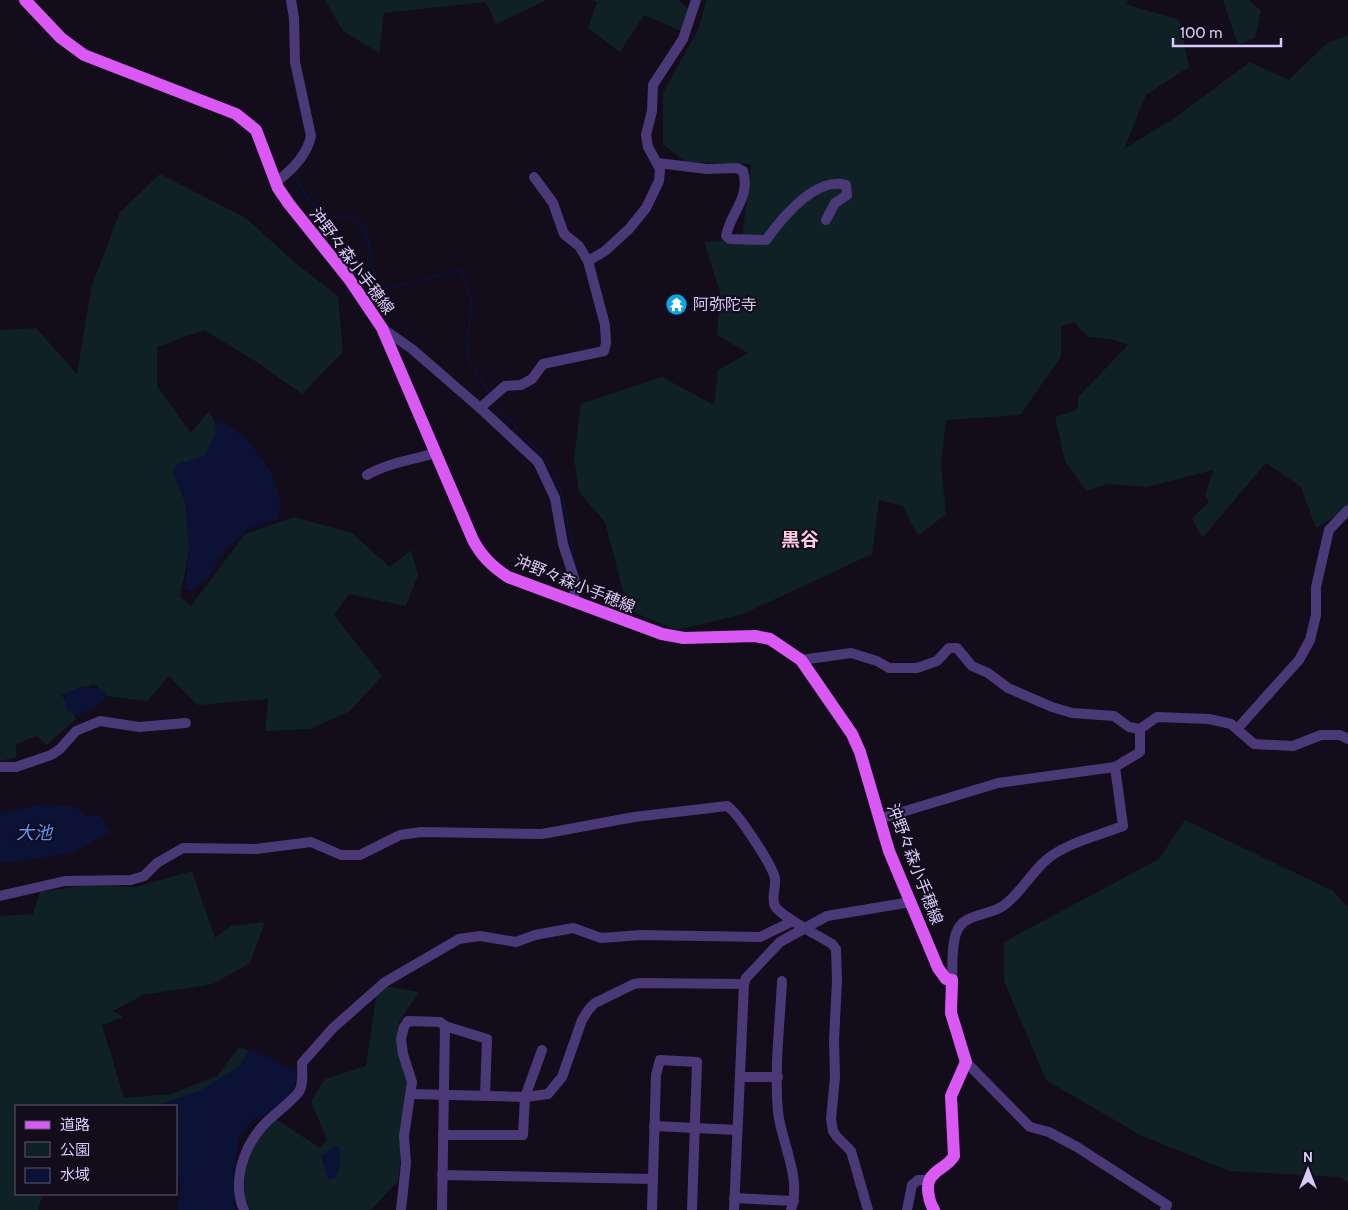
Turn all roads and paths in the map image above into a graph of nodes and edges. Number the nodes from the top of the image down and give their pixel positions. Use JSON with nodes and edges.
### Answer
{"nodes":[{"id":1,"x":25,"y":0,"type":"edge"},
{"id":2,"x":291,"y":0,"type":"edge"},
{"id":3,"x":696,"y":0,"type":"edge"},
{"id":4,"x":658,"y":163,"type":"junction"},
{"id":5,"x":534,"y":178,"type":"dead end"},
{"id":6,"x":276,"y":182,"type":"junction"},
{"id":7,"x":826,"y":220,"type":"dead end"},
{"id":8,"x":588,"y":260,"type":"junction"},
{"id":9,"x":382,"y":328,"type":"junction"},
{"id":10,"x":480,"y":408,"type":"junction"},
{"id":11,"x":435,"y":453,"type":"junction"},
{"id":12,"x":367,"y":475,"type":"dead end"},
{"id":13,"x":1348,"y":510,"type":"edge"},
{"id":14,"x":574,"y":602,"type":"junction"},
{"id":15,"x":801,"y":660,"type":"junction"},
{"id":16,"x":186,"y":723,"type":"dead end"},
{"id":17,"x":1238,"y":728,"type":"junction"},
{"id":18,"x":1140,"y":729,"type":"junction"},
{"id":19,"x":1348,"y":739,"type":"edge"},
{"id":20,"x":0,"y":767,"type":"edge"},
{"id":21,"x":1115,"y":767,"type":"junction"},
{"id":22,"x":879,"y":819,"type":"junction"},
{"id":23,"x":0,"y":896,"type":"edge"},
{"id":24,"x":911,"y":902,"type":"junction"},
{"id":25,"x":793,"y":921,"type":"junction"},
{"id":26,"x":807,"y":928,"type":"junction"},
{"id":27,"x":952,"y":980,"type":"junction"},
{"id":28,"x":782,"y":981,"type":"dead end"},
{"id":29,"x":744,"y":984,"type":"junction"},
{"id":30,"x":445,"y":1026,"type":"junction"},
{"id":31,"x":542,"y":1050,"type":"dead end"},
{"id":32,"x":966,"y":1062,"type":"junction"},
{"id":33,"x":740,"y":1077,"type":"junction"},
{"id":34,"x":778,"y":1077,"type":"junction"},
{"id":35,"x":411,"y":1094,"type":"junction"},
{"id":36,"x":444,"y":1095,"type":"junction"},
{"id":37,"x":485,"y":1096,"type":"junction"},
{"id":38,"x":524,"y":1096,"type":"junction"},
{"id":39,"x":654,"y":1126,"type":"junction"},
{"id":40,"x":695,"y":1128,"type":"junction"},
{"id":41,"x":737,"y":1130,"type":"junction"},
{"id":42,"x":443,"y":1135,"type":"junction"},
{"id":43,"x":442,"y":1175,"type":"junction"},
{"id":44,"x":653,"y":1179,"type":"junction"},
{"id":45,"x":929,"y":1180,"type":"junction"},
{"id":46,"x":734,"y":1198,"type":"junction"},
{"id":47,"x":793,"y":1205,"type":"edge"},
{"id":48,"x":244,"y":1210,"type":"edge"},
{"id":49,"x":401,"y":1210,"type":"edge"},
{"id":50,"x":442,"y":1210,"type":"edge"},
{"id":51,"x":652,"y":1210,"type":"edge"},
{"id":52,"x":692,"y":1210,"type":"edge"},
{"id":53,"x":734,"y":1210,"type":"edge"},
{"id":54,"x":868,"y":1210,"type":"edge"},
{"id":55,"x":907,"y":1210,"type":"edge"},
{"id":56,"x":934,"y":1210,"type":"edge"},
{"id":57,"x":1165,"y":1210,"type":"edge"}],
"edges":[{"from":1,"to":6,"type":"main road","name":"沖野々森小手穂線"},
{"from":2,"to":6,"type":"street"},
{"from":3,"to":4,"type":"street"},
{"from":4,"to":7,"type":"street"},
{"from":4,"to":8,"type":"street"},
{"from":5,"to":8,"type":"street"},
{"from":6,"to":9,"type":"main road","name":"沖野々森小手穂線"},
{"from":8,"to":10,"type":"street"},
{"from":9,"to":10,"type":"street"},
{"from":9,"to":11,"type":"main road","name":"沖野々森小手穂線"},
{"from":10,"to":14,"type":"street"},
{"from":11,"to":12,"type":"street"},
{"from":11,"to":14,"type":"main road","name":"沖野々森小手穂線"},
{"from":13,"to":17,"type":"street"},
{"from":14,"to":15,"type":"main road","name":"沖野々森小手穂線"},
{"from":15,"to":18,"type":"street"},
{"from":15,"to":22,"type":"main road","name":"沖野々森小手穂線"},
{"from":16,"to":20,"type":"street"},
{"from":17,"to":18,"type":"street"},
{"from":17,"to":19,"type":"street"},
{"from":18,"to":21,"type":"street"},
{"from":21,"to":22,"type":"street"},
{"from":21,"to":27,"type":"street"},
{"from":22,"to":24,"type":"main road","name":"沖野々森小手穂線"},
{"from":23,"to":25,"type":"street"},
{"from":24,"to":26,"type":"street"},
{"from":24,"to":27,"type":"main road","name":"沖野々森小手穂線"},
{"from":25,"to":26,"type":"street"},
{"from":25,"to":48,"type":"street"},
{"from":26,"to":29,"type":"street"},
{"from":26,"to":54,"type":"street"},
{"from":27,"to":32,"type":"main road"},
{"from":28,"to":34,"type":"street"},
{"from":29,"to":33,"type":"street"},
{"from":29,"to":38,"type":"street"},
{"from":30,"to":35,"type":"street"},
{"from":30,"to":36,"type":"street"},
{"from":30,"to":37,"type":"street"},
{"from":31,"to":38,"type":"street"},
{"from":32,"to":45,"type":"main road"},
{"from":32,"to":57,"type":"street"},
{"from":33,"to":34,"type":"street"},
{"from":33,"to":41,"type":"street"},
{"from":34,"to":47,"type":"street"},
{"from":35,"to":36,"type":"street"},
{"from":35,"to":49,"type":"street"},
{"from":36,"to":37,"type":"street"},
{"from":36,"to":42,"type":"street"},
{"from":37,"to":38,"type":"street"},
{"from":38,"to":42,"type":"street"},
{"from":39,"to":40,"type":"street"},
{"from":39,"to":40,"type":"street"},
{"from":39,"to":44,"type":"street"},
{"from":40,"to":41,"type":"street"},
{"from":40,"to":52,"type":"street"},
{"from":41,"to":46,"type":"street"},
{"from":42,"to":43,"type":"street"},
{"from":43,"to":44,"type":"street"},
{"from":43,"to":50,"type":"street"},
{"from":44,"to":51,"type":"street"},
{"from":45,"to":55,"type":"street"},
{"from":45,"to":56,"type":"main road"},
{"from":46,"to":47,"type":"street"},
{"from":46,"to":53,"type":"street"}]}
